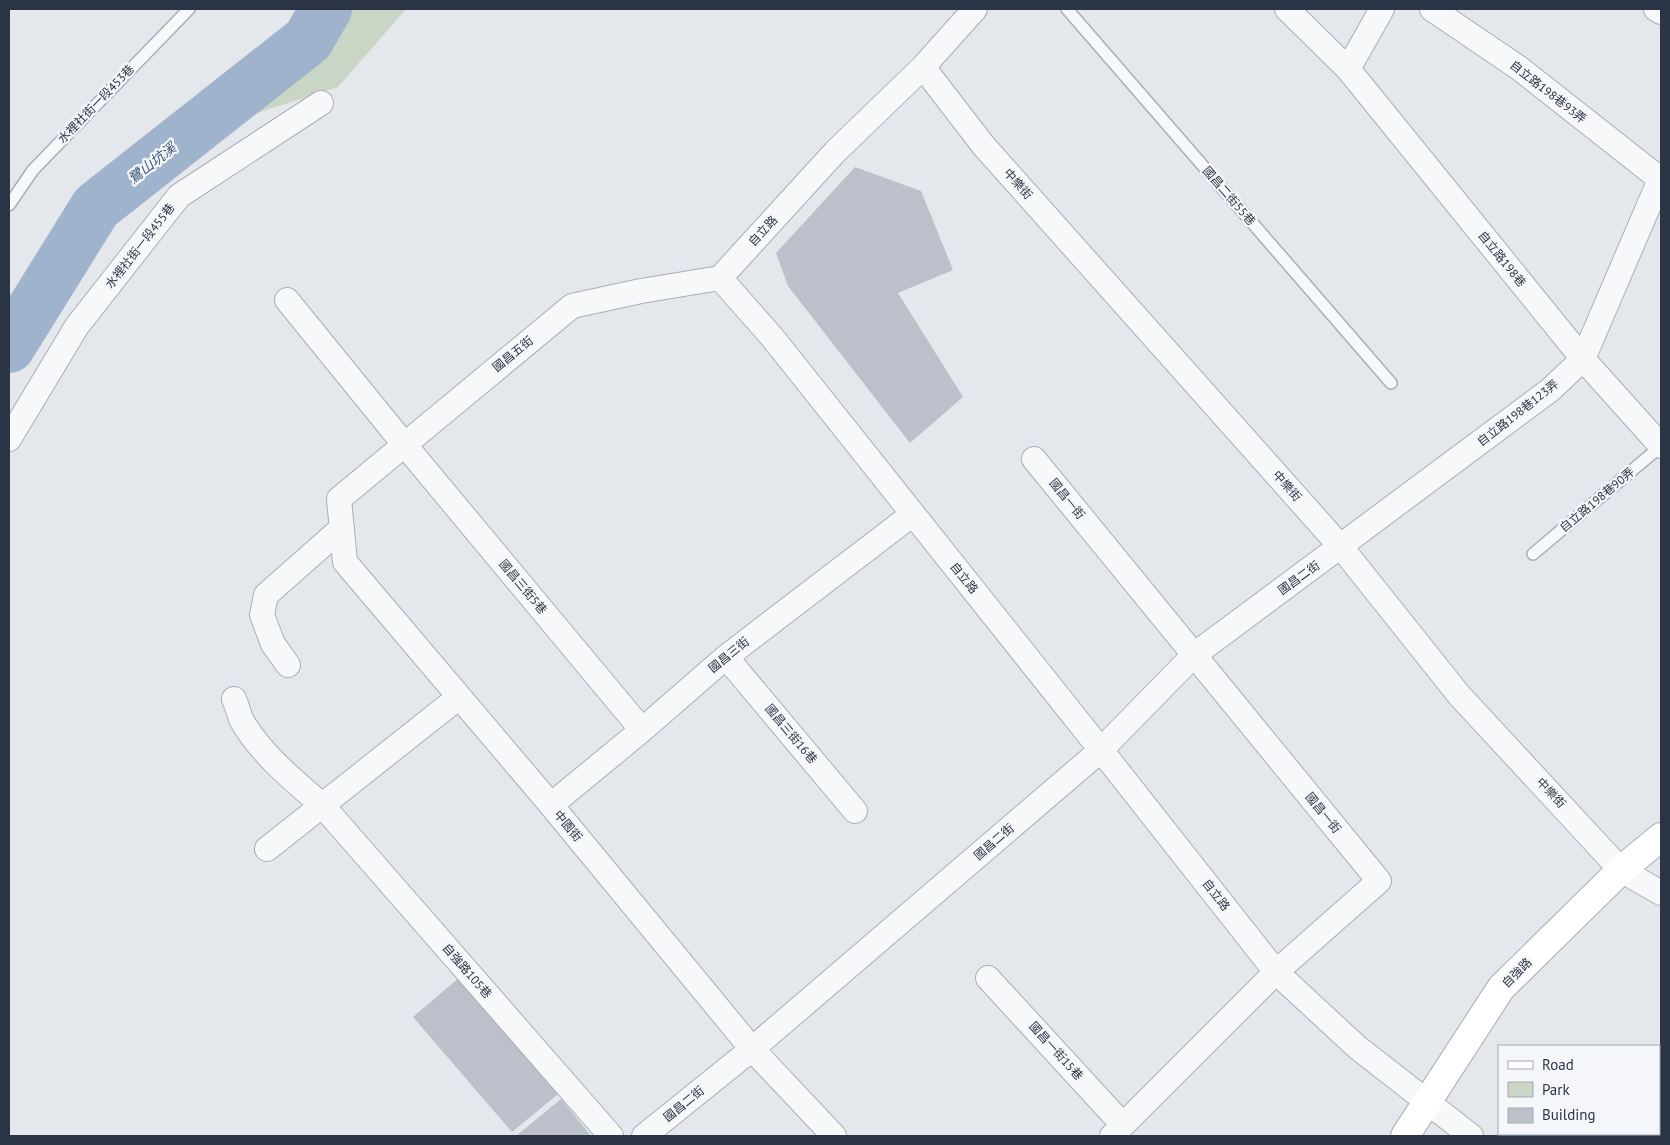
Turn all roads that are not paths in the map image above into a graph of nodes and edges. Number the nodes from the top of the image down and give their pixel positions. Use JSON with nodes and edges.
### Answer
{"nodes":[{"id":1,"x":189,"y":9,"type":"edge"},
{"id":2,"x":1067,"y":9,"type":"edge"},
{"id":3,"x":1288,"y":9,"type":"edge"},
{"id":4,"x":1382,"y":9,"type":"edge"},
{"id":5,"x":1432,"y":9,"type":"edge"},
{"id":6,"x":1656,"y":9,"type":"edge"},
{"id":7,"x":967,"y":12,"type":"edge"},
{"id":8,"x":1661,"y":12,"type":"edge"},
{"id":9,"x":922,"y":67,"type":"junction"},
{"id":10,"x":1348,"y":69,"type":"junction"},
{"id":11,"x":321,"y":103,"type":"dead end"},
{"id":12,"x":1661,"y":178,"type":"edge"},
{"id":13,"x":9,"y":204,"type":"edge"},
{"id":14,"x":720,"y":278,"type":"junction"},
{"id":15,"x":288,"y":300,"type":"dead end"},
{"id":16,"x":1583,"y":359,"type":"junction"},
{"id":17,"x":1392,"y":383,"type":"dead end"},
{"id":18,"x":9,"y":439,"type":"edge"},
{"id":19,"x":404,"y":444,"type":"junction"},
{"id":20,"x":1661,"y":446,"type":"edge"},
{"id":21,"x":1034,"y":459,"type":"dead end"},
{"id":22,"x":339,"y":499,"type":"joint"},
{"id":23,"x":913,"y":514,"type":"junction"},
{"id":24,"x":342,"y":528,"type":"junction"},
{"id":25,"x":1341,"y":547,"type":"junction"},
{"id":26,"x":1533,"y":554,"type":"dead end"},
{"id":27,"x":1194,"y":655,"type":"junction"},
{"id":28,"x":726,"y":657,"type":"junction"},
{"id":29,"x":288,"y":664,"type":"dead end"},
{"id":30,"x":460,"y":697,"type":"junction"},
{"id":31,"x":234,"y":699,"type":"dead end"},
{"id":32,"x":642,"y":730,"type":"junction"},
{"id":33,"x":1101,"y":750,"type":"junction"},
{"id":34,"x":322,"y":805,"type":"junction"},
{"id":35,"x":551,"y":805,"type":"junction"},
{"id":36,"x":855,"y":811,"type":"dead end"},
{"id":37,"x":1661,"y":837,"type":"edge"},
{"id":38,"x":267,"y":848,"type":"dead end"},
{"id":39,"x":1622,"y":870,"type":"junction"},
{"id":40,"x":1661,"y":893,"type":"edge"},
{"id":41,"x":1276,"y":972,"type":"junction"},
{"id":42,"x":988,"y":978,"type":"dead end"},
{"id":43,"x":752,"y":1049,"type":"junction"},
{"id":44,"x":1427,"y":1103,"type":"junction"},
{"id":45,"x":1118,"y":1131,"type":"edge"},
{"id":46,"x":611,"y":1136,"type":"edge"},
{"id":47,"x":644,"y":1136,"type":"edge"},
{"id":48,"x":834,"y":1136,"type":"edge"},
{"id":49,"x":1405,"y":1136,"type":"edge"},
{"id":50,"x":1471,"y":1136,"type":"edge"}],
"edges":[{"from":1,"to":13,"type":"lane","name":"水裡社街一段453巷"},
{"from":2,"to":17,"type":"lane","name":"國昌二街55巷"},
{"from":3,"to":10,"type":"street","name":"自立路198巷"},
{"from":4,"to":10,"type":"street"},
{"from":5,"to":12,"type":"street","name":"自立路198巷93弄"},
{"from":6,"to":8,"type":"street"},
{"from":7,"to":9,"type":"street","name":"自立路"},
{"from":9,"to":14,"type":"street","name":"自立路"},
{"from":9,"to":25,"type":"street","name":"中樂街"},
{"from":10,"to":16,"type":"street","name":"自立路198巷"},
{"from":11,"to":18,"type":"street","name":"水裡社街一段455巷"},
{"from":12,"to":16,"type":"street","name":"自立路198巷123弄"},
{"from":14,"to":19,"type":"street","name":"國昌五街"},
{"from":14,"to":23,"type":"street","name":"自立路"},
{"from":15,"to":19,"type":"street","name":"國昌三街5巷"},
{"from":16,"to":20,"type":"street","name":"自立路198巷"},
{"from":16,"to":25,"type":"street","name":"自立路198巷123弄"},
{"from":19,"to":22,"type":"street","name":"國昌五街"},
{"from":19,"to":32,"type":"street","name":"國昌三街5巷"},
{"from":20,"to":26,"type":"lane","name":"自立路198巷90弄"},
{"from":21,"to":27,"type":"street","name":"國昌一街"},
{"from":22,"to":24,"type":"street","name":"中園街"},
{"from":23,"to":28,"type":"street","name":"國昌三街"},
{"from":23,"to":33,"type":"street","name":"自立路"},
{"from":24,"to":29,"type":"street"},
{"from":24,"to":30,"type":"street","name":"中園街"},
{"from":25,"to":27,"type":"street","name":"國昌二街"},
{"from":25,"to":39,"type":"street","name":"中樂街"},
{"from":27,"to":33,"type":"street","name":"國昌二街"},
{"from":27,"to":41,"type":"street","name":"國昌一街"},
{"from":28,"to":32,"type":"street","name":"國昌三街"},
{"from":28,"to":36,"type":"street","name":"國昌三街16巷"},
{"from":30,"to":34,"type":"street"},
{"from":30,"to":35,"type":"street","name":"中園街"},
{"from":31,"to":34,"type":"street","name":"自強路105巷"},
{"from":32,"to":35,"type":"street","name":"國昌三街"},
{"from":33,"to":41,"type":"street","name":"自立路"},
{"from":33,"to":43,"type":"street","name":"國昌二街"},
{"from":34,"to":38,"type":"street"},
{"from":34,"to":46,"type":"street","name":"自強路105巷"},
{"from":35,"to":43,"type":"street","name":"中園街"},
{"from":37,"to":39,"type":"street","name":"自強路"},
{"from":39,"to":40,"type":"street","name":"中樂街"},
{"from":39,"to":44,"type":"street","name":"自強路"},
{"from":41,"to":44,"type":"street","name":"自立路"},
{"from":41,"to":45,"type":"street","name":"國昌一街"},
{"from":42,"to":45,"type":"street","name":"國昌一街15巷"},
{"from":43,"to":47,"type":"street","name":"國昌二街"},
{"from":43,"to":48,"type":"street","name":"中園街"},
{"from":44,"to":49,"type":"street","name":"自強路"},
{"from":44,"to":50,"type":"street","name":"自立路"}]}
